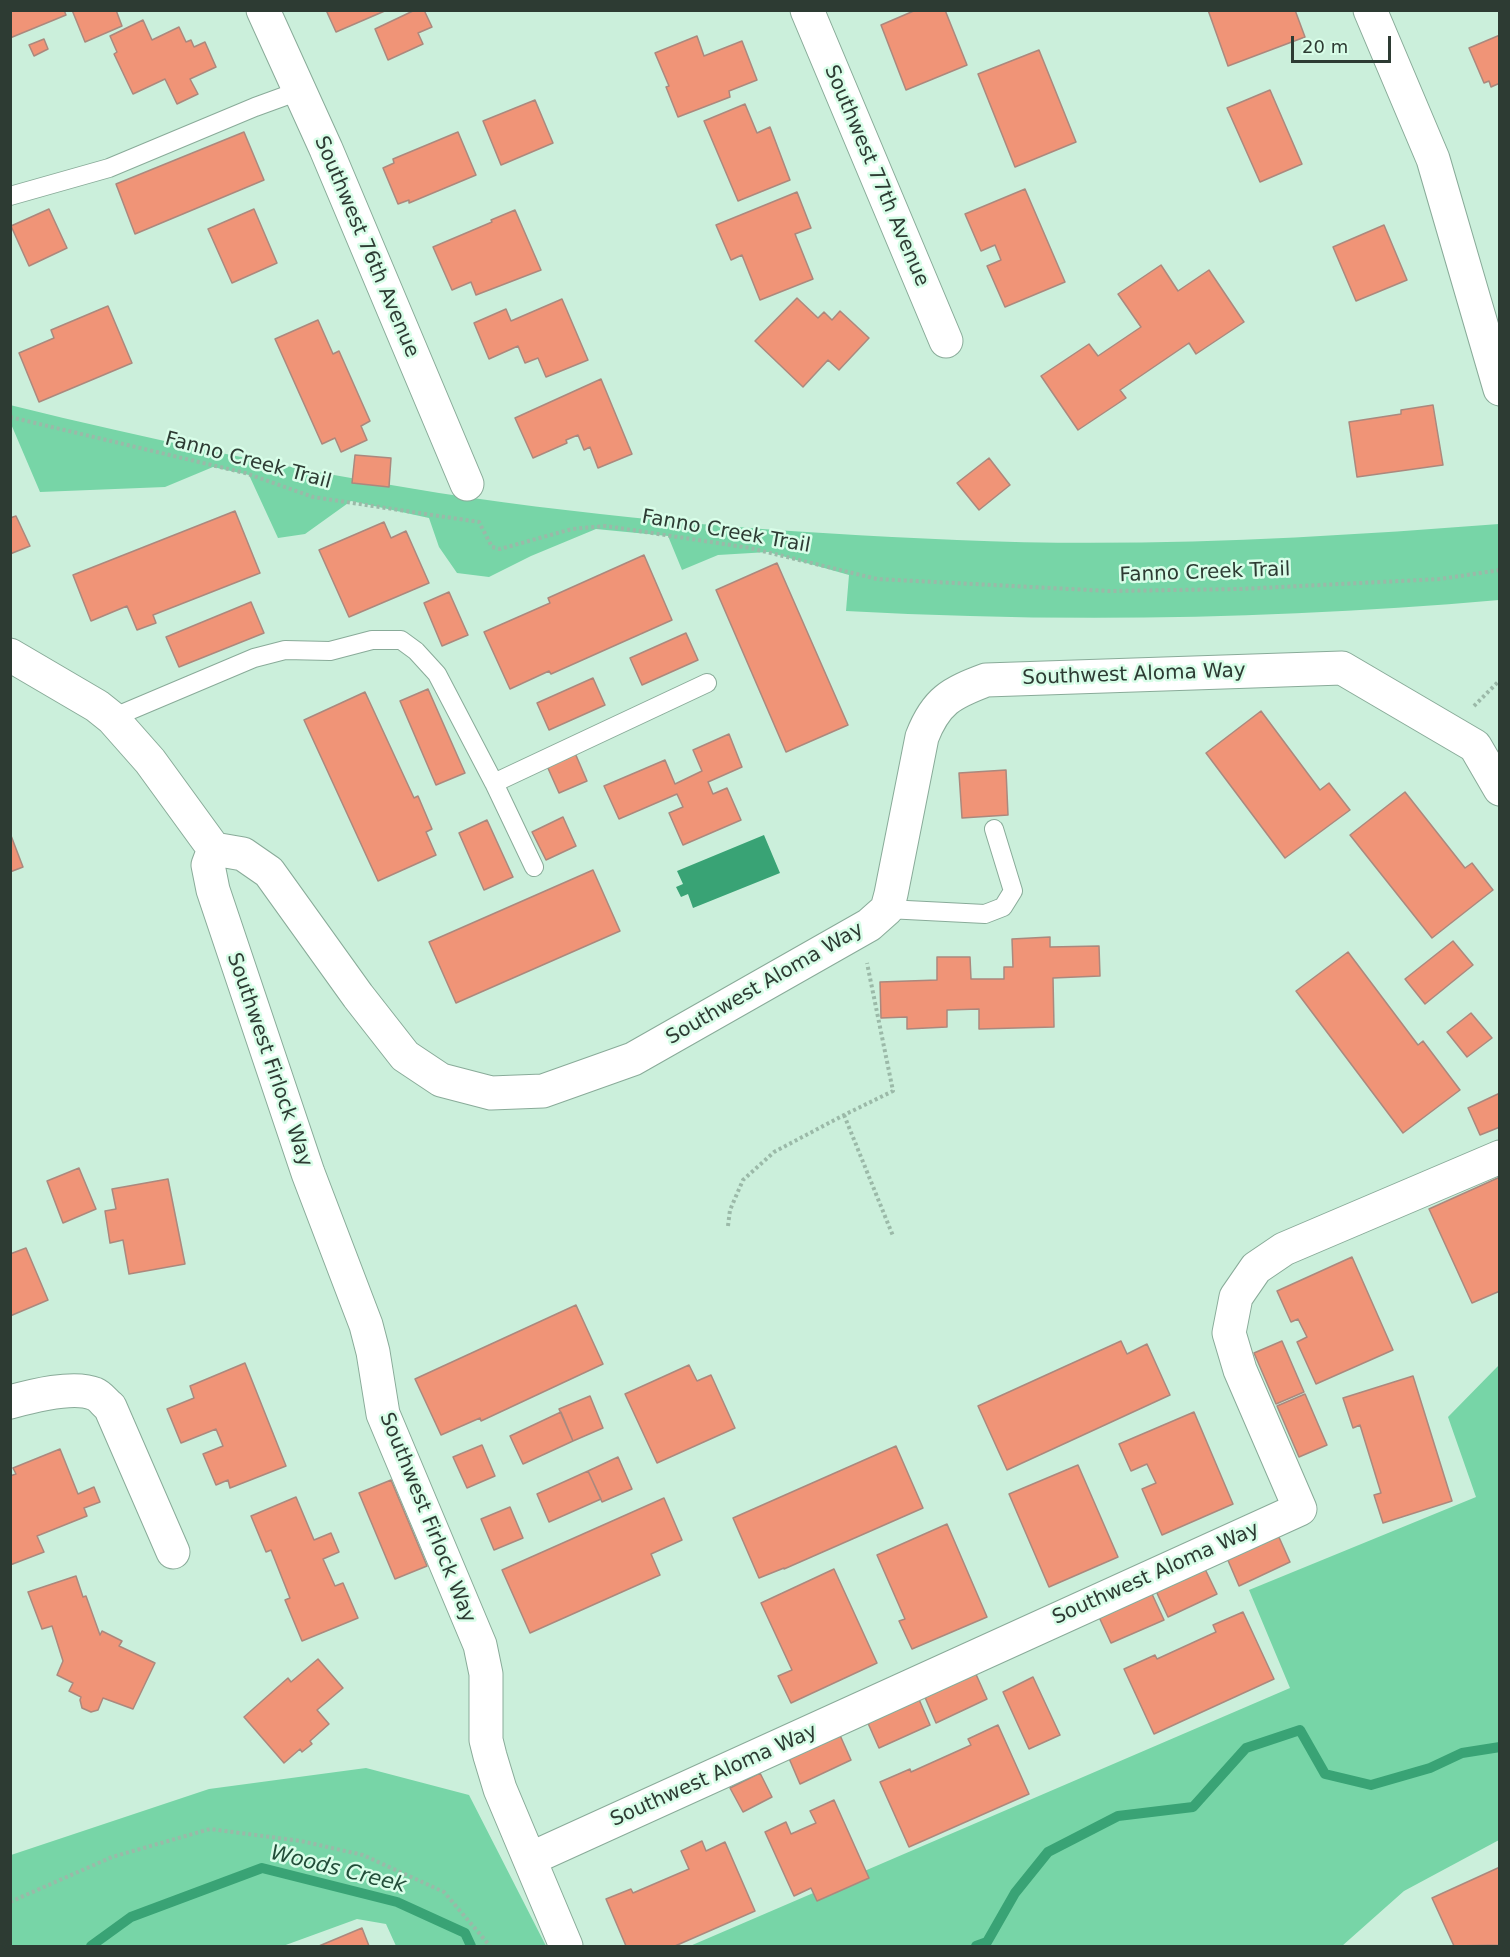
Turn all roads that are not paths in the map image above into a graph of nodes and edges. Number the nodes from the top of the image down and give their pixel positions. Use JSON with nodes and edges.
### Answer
{"nodes":[{"id":1,"x":263,"y":10,"type":"edge"},
{"id":2,"x":807,"y":10,"type":"edge"},
{"id":3,"x":1370,"y":10,"type":"edge"},
{"id":4,"x":299,"y":91,"type":"junction"},
{"id":5,"x":10,"y":196,"type":"edge"},
{"id":6,"x":946,"y":341,"type":"dead end"},
{"id":7,"x":1500,"y":389,"type":"edge"},
{"id":8,"x":467,"y":484,"type":"dead end"},
{"id":9,"x":10,"y":655,"type":"edge"},
{"id":10,"x":707,"y":683,"type":"dead end"},
{"id":11,"x":112,"y":718,"type":"junction"},
{"id":12,"x":494,"y":783,"type":"junction"},
{"id":13,"x":1500,"y":789,"type":"edge"},
{"id":14,"x":994,"y":829,"type":"dead end"},
{"id":15,"x":214,"y":849,"type":"junction"},
{"id":16,"x":534,"y":867,"type":"dead end"},
{"id":17,"x":886,"y":909,"type":"junction"},
{"id":18,"x":1500,"y":1156,"type":"edge"},
{"id":19,"x":10,"y":1402,"type":"edge"},
{"id":20,"x":173,"y":1552,"type":"dead end"},
{"id":21,"x":530,"y":1859,"type":"junction"},
{"id":22,"x":566,"y":1947,"type":"edge"}],
"edges":[{"from":1,"to":4,"type":"street","name":"Southwest 76th Avenue"},
{"from":2,"to":6,"type":"street","name":"Southwest 77th Avenue"},
{"from":3,"to":7,"type":"street"},
{"from":4,"to":5,"type":"lane"},
{"from":4,"to":8,"type":"street","name":"Southwest 76th Avenue"},
{"from":9,"to":11,"type":"street"},
{"from":10,"to":12,"type":"lane"},
{"from":11,"to":12,"type":"lane"},
{"from":11,"to":15,"type":"street"},
{"from":12,"to":16,"type":"lane"},
{"from":13,"to":17,"type":"street","name":"Southwest Aloma Way"},
{"from":14,"to":17,"type":"lane"},
{"from":15,"to":17,"type":"street","name":"Southwest Aloma Way"},
{"from":15,"to":21,"type":"street","name":"Southwest Firlock Way"},
{"from":18,"to":21,"type":"street","name":"Southwest Aloma Way"},
{"from":19,"to":20,"type":"street"},
{"from":21,"to":22,"type":"street","name":"Southwest Firlock Way"}]}
